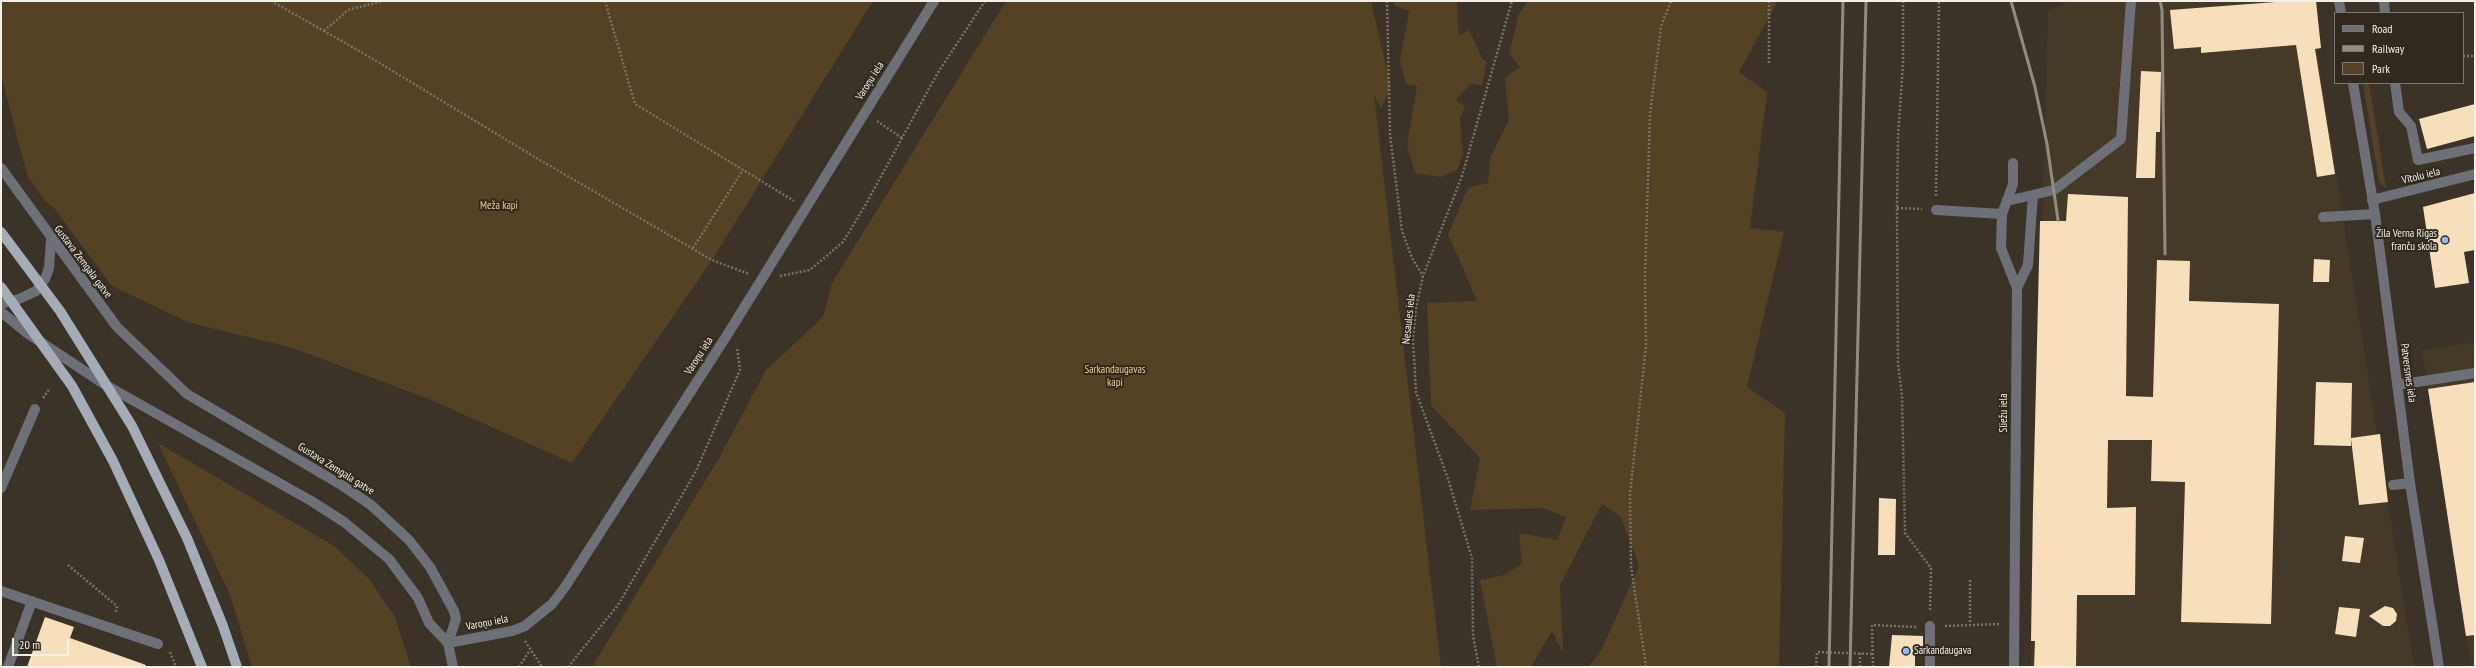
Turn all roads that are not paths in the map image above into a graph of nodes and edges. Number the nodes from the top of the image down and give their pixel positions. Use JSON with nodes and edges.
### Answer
{"nodes":[{"id":1,"x":934,"y":1,"type":"edge"},
{"id":2,"x":2131,"y":1,"type":"edge"},
{"id":3,"x":2339,"y":1,"type":"edge"},
{"id":4,"x":2384,"y":1,"type":"edge"},
{"id":5,"x":2341,"y":12,"type":"edge"},
{"id":6,"x":2385,"y":12,"type":"edge"},
{"id":7,"x":2353,"y":84,"type":"edge"},
{"id":8,"x":2395,"y":84,"type":"edge"},
{"id":9,"x":2475,"y":148,"type":"edge"},
{"id":10,"x":2013,"y":163,"type":"dead end"},
{"id":11,"x":1,"y":168,"type":"edge"},
{"id":12,"x":2475,"y":174,"type":"edge"},
{"id":13,"x":2033,"y":195,"type":"junction"},
{"id":14,"x":2372,"y":200,"type":"junction"},
{"id":15,"x":2007,"y":201,"type":"junction"},
{"id":16,"x":1936,"y":210,"type":"road end"},
{"id":17,"x":2002,"y":214,"type":"junction"},
{"id":18,"x":2374,"y":214,"type":"junction"},
{"id":19,"x":2323,"y":217,"type":"dead end"},
{"id":20,"x":1,"y":232,"type":"edge"},
{"id":21,"x":51,"y":240,"type":"junction"},
{"id":22,"x":1,"y":287,"type":"edge"},
{"id":23,"x":2017,"y":288,"type":"junction"},
{"id":24,"x":1,"y":304,"type":"edge"},
{"id":25,"x":1,"y":312,"type":"edge"},
{"id":26,"x":2475,"y":373,"type":"edge"},
{"id":27,"x":2397,"y":385,"type":"junction"},
{"id":28,"x":35,"y":409,"type":"dead end"},
{"id":29,"x":2410,"y":483,"type":"junction"},
{"id":30,"x":2393,"y":485,"type":"dead end"},
{"id":31,"x":1,"y":488,"type":"edge"},
{"id":32,"x":1,"y":591,"type":"edge"},
{"id":33,"x":32,"y":601,"type":"junction"},
{"id":34,"x":1930,"y":626,"type":"road end"},
{"id":35,"x":448,"y":643,"type":"junction"},
{"id":36,"x":158,"y":644,"type":"dead end"},
{"id":37,"x":8,"y":667,"type":"edge"},
{"id":38,"x":202,"y":667,"type":"edge"},
{"id":39,"x":237,"y":667,"type":"edge"},
{"id":40,"x":453,"y":667,"type":"edge"},
{"id":41,"x":1930,"y":667,"type":"edge"},
{"id":42,"x":2014,"y":667,"type":"edge"},
{"id":43,"x":2439,"y":667,"type":"edge"}],
"edges":[{"from":1,"to":35,"type":"street","name":"Varoņu iela"},
{"from":2,"to":13,"type":"street"},
{"from":3,"to":5,"type":"street"},
{"from":4,"to":6,"type":"street"},
{"from":7,"to":14,"type":"street","name":"Patversmes iela"},
{"from":8,"to":9,"type":"street"},
{"from":10,"to":15,"type":"street","name":"Sliežu iela"},
{"from":11,"to":21,"type":"street","name":"Gustava Zemgala gatve"},
{"from":12,"to":14,"type":"street","name":"Vītolu iela"},
{"from":13,"to":15,"type":"street"},
{"from":13,"to":23,"type":"street"},
{"from":14,"to":18,"type":"street","name":"Patversmes iela"},
{"from":15,"to":17,"type":"street","name":"Sliežu iela"},
{"from":16,"to":17,"type":"street"},
{"from":17,"to":23,"type":"street","name":"Sliežu iela"},
{"from":18,"to":19,"type":"street"},
{"from":18,"to":27,"type":"street","name":"Patversmes iela"},
{"from":20,"to":39,"type":"main road","bridge":true},
{"from":21,"to":24,"type":"street"},
{"from":21,"to":35,"type":"street","name":"Gustava Zemgala gatve"},
{"from":22,"to":38,"type":"main road","bridge":true},
{"from":23,"to":42,"type":"street","name":"Sliežu iela"},
{"from":25,"to":35,"type":"street"},
{"from":26,"to":27,"type":"street"},
{"from":27,"to":29,"type":"street","name":"Patversmes iela"},
{"from":28,"to":31,"type":"street"},
{"from":29,"to":30,"type":"street"},
{"from":29,"to":43,"type":"street","name":"Patversmes iela"},
{"from":32,"to":33,"type":"street"},
{"from":33,"to":36,"type":"street"},
{"from":33,"to":37,"type":"street"},
{"from":34,"to":41,"type":"street"},
{"from":35,"to":40,"type":"street"}]}
